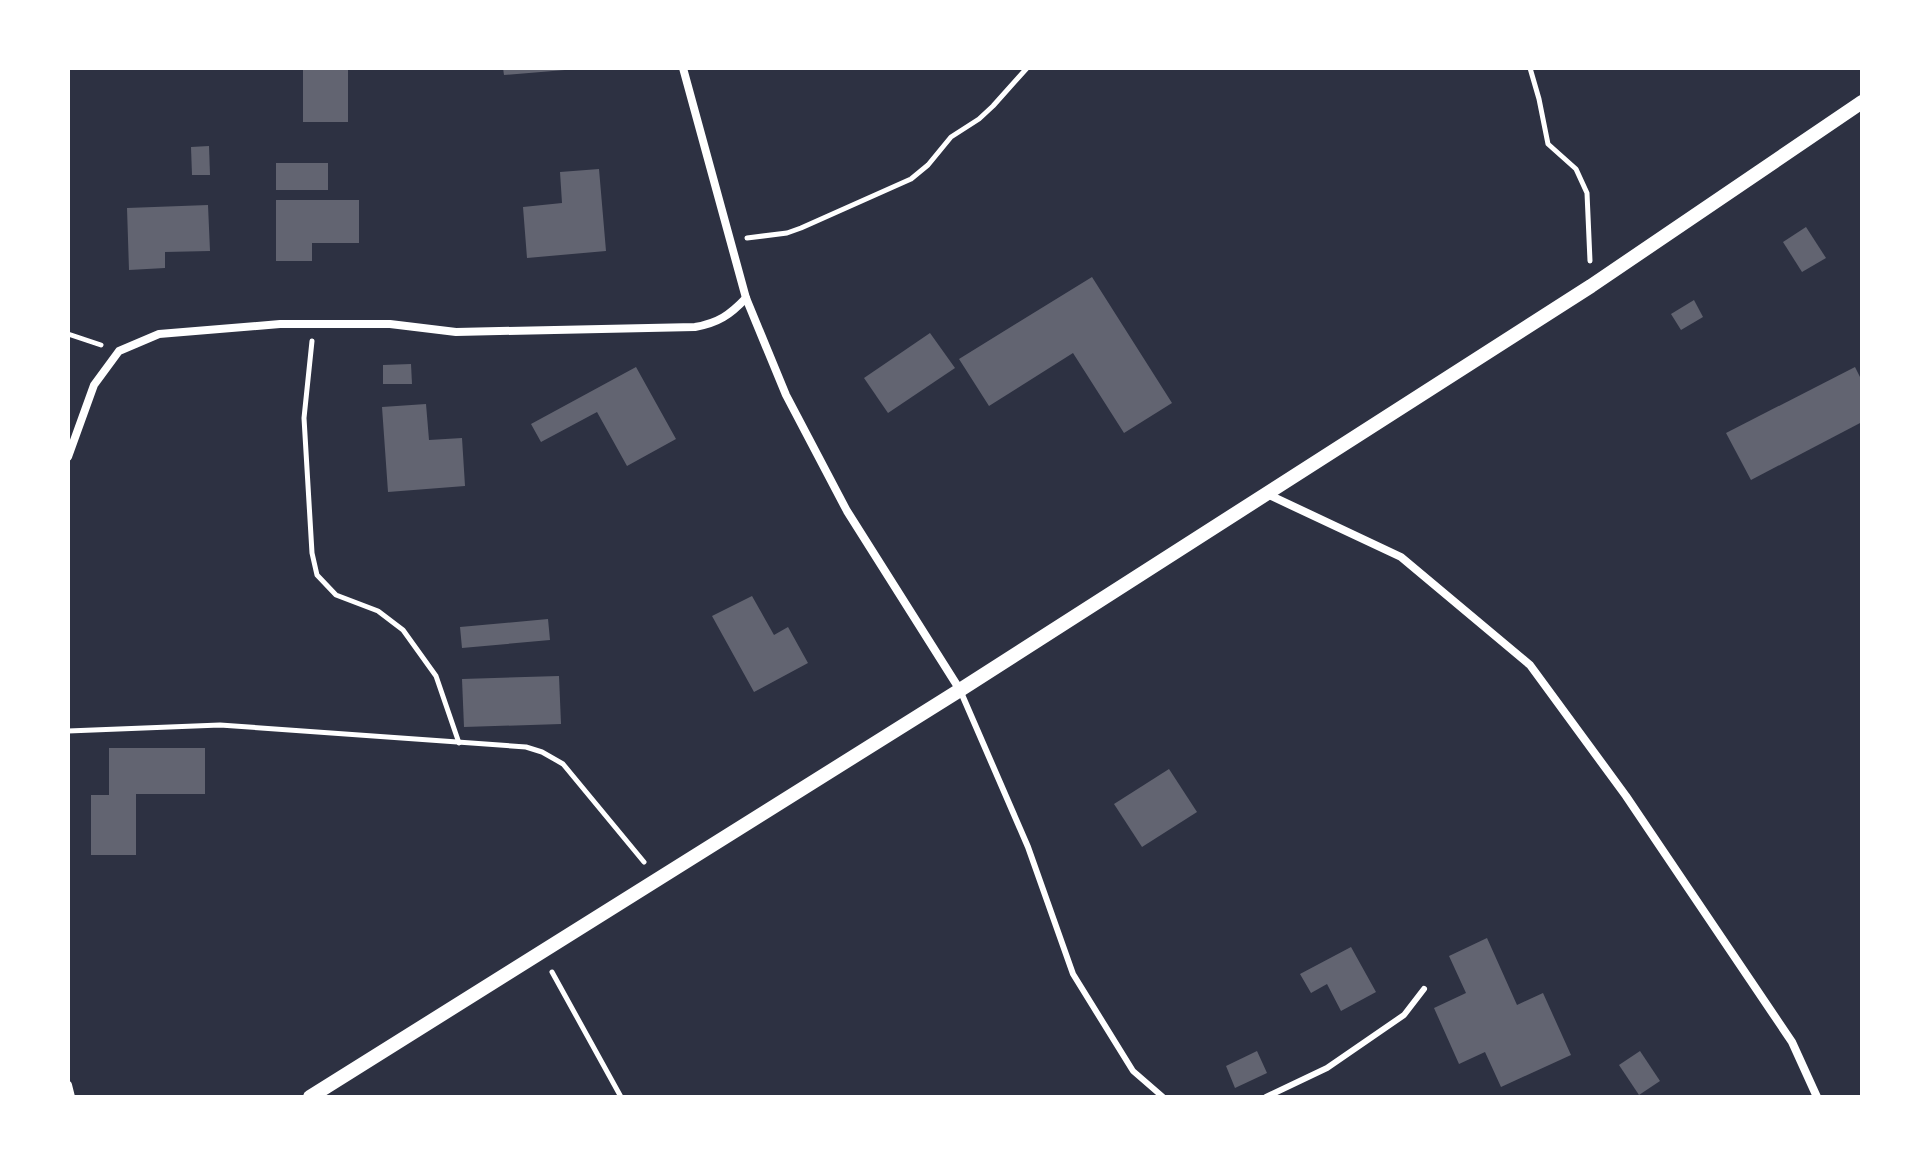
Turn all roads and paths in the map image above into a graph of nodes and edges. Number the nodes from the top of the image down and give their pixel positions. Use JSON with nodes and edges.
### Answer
{"nodes":[{"id":1,"x":683,"y":68,"type":"edge"},
{"id":2,"x":1027,"y":68,"type":"edge"},
{"id":3,"x":1530,"y":68,"type":"edge"},
{"id":4,"x":1862,"y":102,"type":"edge"},
{"id":5,"x":731,"y":240,"type":"junction"},
{"id":6,"x":1591,"y":286,"type":"junction"},
{"id":7,"x":746,"y":298,"type":"junction"},
{"id":8,"x":314,"y":324,"type":"junction"},
{"id":9,"x":68,"y":334,"type":"edge"},
{"id":10,"x":119,"y":351,"type":"junction"},
{"id":11,"x":68,"y":457,"type":"edge"},
{"id":12,"x":1267,"y":493,"type":"junction"},
{"id":13,"x":960,"y":690,"type":"junction"},
{"id":14,"x":68,"y":731,"type":"edge"},
{"id":15,"x":459,"y":744,"type":"junction"},
{"id":16,"x":658,"y":878,"type":"junction"},
{"id":17,"x":541,"y":952,"type":"junction"},
{"id":18,"x":1424,"y":989,"type":"dead end"},
{"id":19,"x":68,"y":1085,"type":"edge"},
{"id":20,"x":71,"y":1097,"type":"edge"},
{"id":21,"x":310,"y":1097,"type":"edge"},
{"id":22,"x":621,"y":1097,"type":"edge"},
{"id":23,"x":1163,"y":1097,"type":"edge"},
{"id":24,"x":1266,"y":1097,"type":"edge"},
{"id":25,"x":1817,"y":1097,"type":"edge"}],
"edges":[{"from":1,"to":5,"type":"street"},
{"from":2,"to":5,"type":"path"},
{"from":3,"to":6,"type":"path"},
{"from":4,"to":6,"type":"street"},
{"from":5,"to":7,"type":"street"},
{"from":6,"to":12,"type":"street"},
{"from":7,"to":8,"type":"street"},
{"from":7,"to":13,"type":"street"},
{"from":8,"to":10,"type":"street"},
{"from":8,"to":15,"type":"path"},
{"from":9,"to":10,"type":"path"},
{"from":10,"to":11,"type":"street"},
{"from":12,"to":13,"type":"street"},
{"from":12,"to":25,"type":"street"},
{"from":13,"to":16,"type":"street"},
{"from":13,"to":23,"type":"lane"},
{"from":14,"to":15,"type":"path"},
{"from":15,"to":16,"type":"path"},
{"from":16,"to":17,"type":"street"},
{"from":17,"to":21,"type":"street"},
{"from":17,"to":22,"type":"path"},
{"from":18,"to":24,"type":"lane"},
{"from":19,"to":20,"type":"street"}]}
